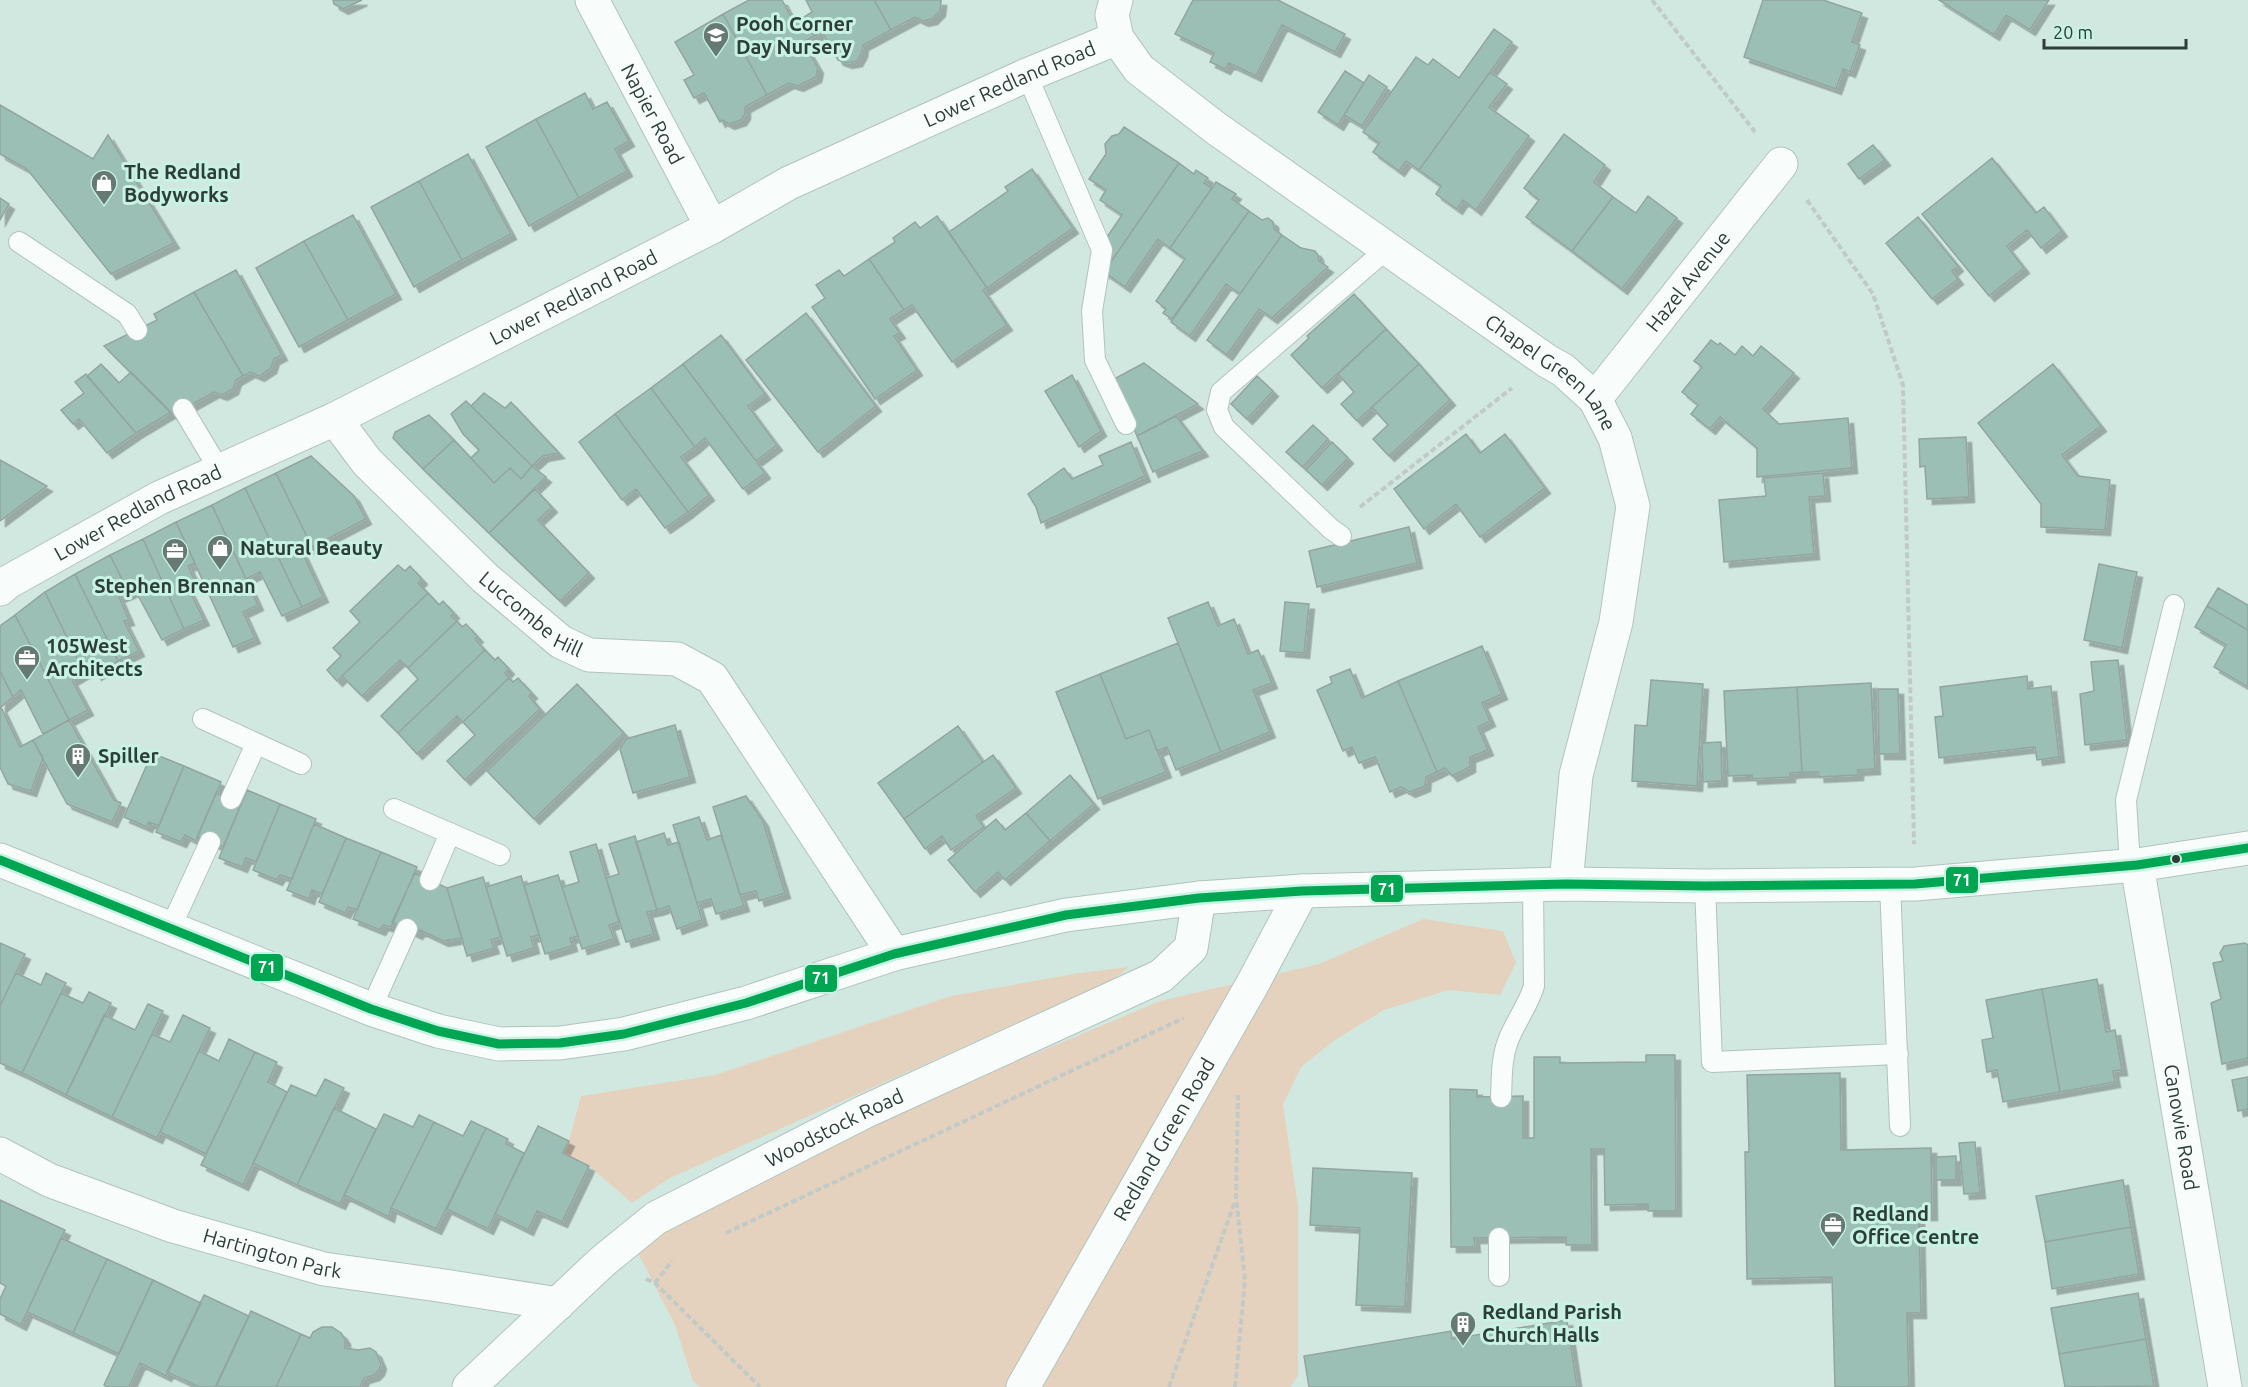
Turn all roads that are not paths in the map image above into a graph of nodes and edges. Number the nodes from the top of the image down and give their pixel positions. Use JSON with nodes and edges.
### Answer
{"nodes":[{"id":1,"x":592,"y":0,"type":"edge"},
{"id":2,"x":1116,"y":0,"type":"edge"},
{"id":3,"x":1117,"y":38,"type":"junction"},
{"id":4,"x":1027,"y":75,"type":"junction"},
{"id":5,"x":1781,"y":164,"type":"road end"},
{"id":6,"x":712,"y":227,"type":"junction"},
{"id":7,"x":19,"y":242,"type":"dead end"},
{"id":8,"x":1388,"y":248,"type":"junction"},
{"id":9,"x":137,"y":330,"type":"dead end"},
{"id":10,"x":1594,"y":399,"type":"junction"},
{"id":11,"x":183,"y":409,"type":"dead end"},
{"id":12,"x":335,"y":419,"type":"junction"},
{"id":13,"x":1126,"y":424,"type":"dead end"},
{"id":14,"x":220,"y":471,"type":"junction"},
{"id":15,"x":1336,"y":533,"type":"road end"},
{"id":16,"x":3,"y":583,"type":"edge"},
{"id":17,"x":2174,"y":605,"type":"dead end"},
{"id":18,"x":202,"y":719,"type":"dead end"},
{"id":19,"x":256,"y":744,"type":"junction"},
{"id":20,"x":301,"y":764,"type":"dead end"},
{"id":21,"x":231,"y":799,"type":"dead end"},
{"id":22,"x":394,"y":809,"type":"dead end"},
{"id":23,"x":450,"y":833,"type":"junction"},
{"id":24,"x":210,"y":842,"type":"dead end"},
{"id":25,"x":2248,"y":848,"type":"edge"},
{"id":26,"x":500,"y":855,"type":"dead end"},
{"id":27,"x":0,"y":860,"type":"edge"},
{"id":28,"x":2134,"y":865,"type":"junction"},
{"id":29,"x":429,"y":880,"type":"dead end"},
{"id":30,"x":1566,"y":884,"type":"junction"},
{"id":31,"x":1903,"y":884,"type":"junction"},
{"id":32,"x":1533,"y":885,"type":"junction"},
{"id":33,"x":1705,"y":886,"type":"junction"},
{"id":34,"x":1302,"y":891,"type":"junction"},
{"id":35,"x":1199,"y":898,"type":"junction"},
{"id":36,"x":170,"y":929,"type":"junction"},
{"id":37,"x":407,"y":929,"type":"dead end"},
{"id":38,"x":894,"y":954,"type":"junction"},
{"id":39,"x":371,"y":1009,"type":"junction"},
{"id":40,"x":1898,"y":1054,"type":"junction"},
{"id":41,"x":1502,"y":1096,"type":"dead end"},
{"id":42,"x":1900,"y":1126,"type":"dead end"},
{"id":43,"x":0,"y":1154,"type":"edge"},
{"id":44,"x":1499,"y":1238,"type":"dead end"},
{"id":45,"x":1499,"y":1276,"type":"dead end"},
{"id":46,"x":558,"y":1304,"type":"junction"},
{"id":47,"x":469,"y":1387,"type":"edge"},
{"id":48,"x":1023,"y":1387,"type":"edge"},
{"id":49,"x":2225,"y":1387,"type":"edge"}],
"edges":[{"from":1,"to":6,"type":"street","name":"Napier Road"},
{"from":2,"to":3,"type":"street","name":"Lower Redland Road"},
{"from":3,"to":4,"type":"street","name":"Lower Redland Road"},
{"from":3,"to":8,"type":"street","name":"Chapel Green Lane"},
{"from":4,"to":6,"type":"street","name":"Lower Redland Road"},
{"from":4,"to":13,"type":"lane"},
{"from":5,"to":10,"type":"street","name":"Hazel Avenue"},
{"from":6,"to":12,"type":"street","name":"Lower Redland Road"},
{"from":7,"to":9,"type":"lane"},
{"from":8,"to":10,"type":"street","name":"Chapel Green Lane"},
{"from":8,"to":15,"type":"lane"},
{"from":10,"to":30,"type":"street","name":"Chapel Green Lane"},
{"from":11,"to":14,"type":"lane"},
{"from":12,"to":14,"type":"street","name":"Lower Redland Road"},
{"from":12,"to":38,"type":"street","name":"Luccombe Hill"},
{"from":14,"to":16,"type":"street","name":"Lower Redland Road"},
{"from":17,"to":28,"type":"lane"},
{"from":18,"to":19,"type":"lane"},
{"from":19,"to":20,"type":"lane"},
{"from":19,"to":21,"type":"lane"},
{"from":22,"to":23,"type":"lane"},
{"from":23,"to":26,"type":"lane"},
{"from":23,"to":29,"type":"lane"},
{"from":24,"to":36,"type":"lane"},
{"from":25,"to":28,"type":"street"},
{"from":27,"to":36,"type":"street"},
{"from":28,"to":31,"type":"street"},
{"from":28,"to":49,"type":"street","name":"Canowie Road"},
{"from":30,"to":32,"type":"street"},
{"from":30,"to":33,"type":"street"},
{"from":31,"to":33,"type":"street"},
{"from":31,"to":40,"type":"lane"},
{"from":32,"to":34,"type":"street"},
{"from":32,"to":41,"type":"lane"},
{"from":33,"to":40,"type":"lane"},
{"from":34,"to":35,"type":"street"},
{"from":34,"to":48,"type":"street","name":"Redland Green Road"},
{"from":35,"to":38,"type":"street"},
{"from":35,"to":46,"type":"street","name":"Woodstock Road"},
{"from":36,"to":39,"type":"street"},
{"from":37,"to":39,"type":"lane"},
{"from":38,"to":39,"type":"street"},
{"from":40,"to":42,"type":"lane"},
{"from":43,"to":46,"type":"street","name":"Hartington Park"},
{"from":44,"to":45,"type":"lane"},
{"from":46,"to":47,"type":"street","name":"Woodstock Road"}]}
